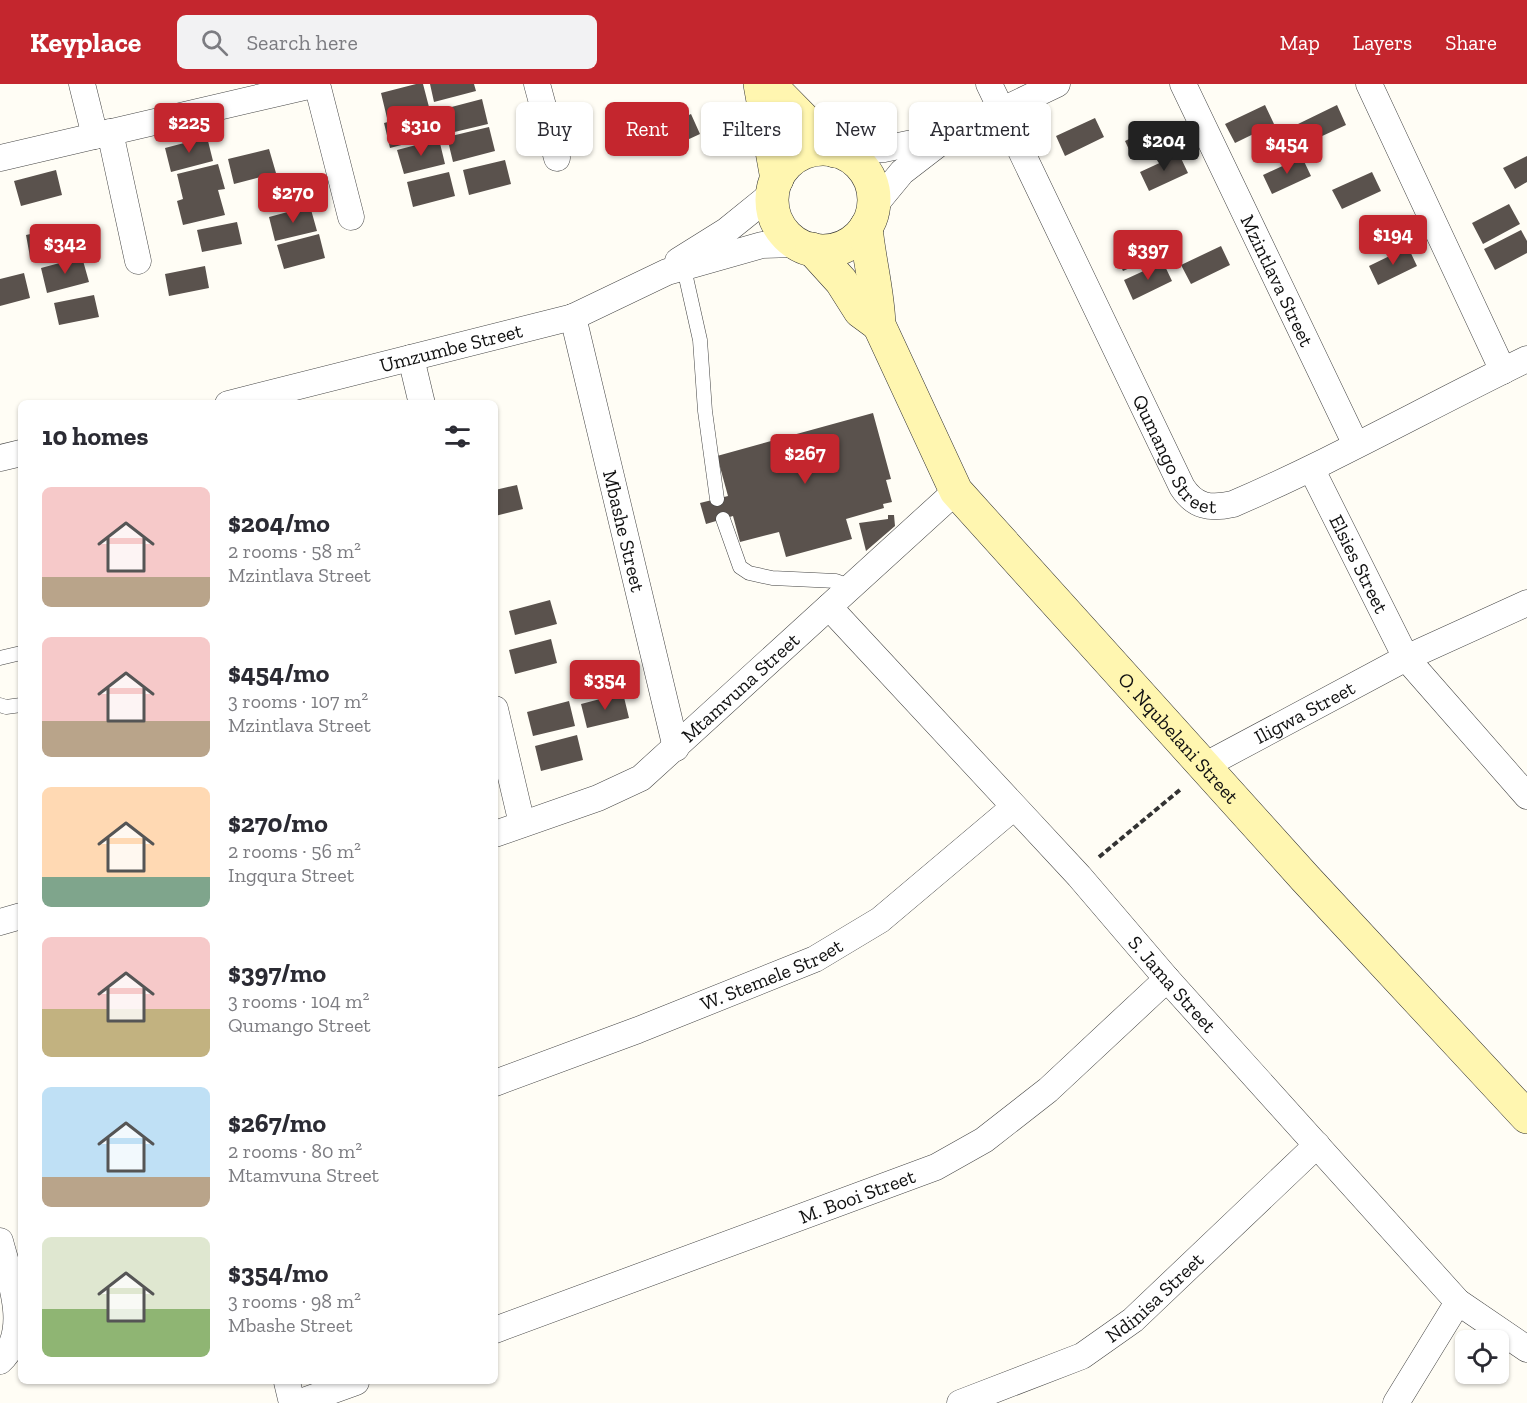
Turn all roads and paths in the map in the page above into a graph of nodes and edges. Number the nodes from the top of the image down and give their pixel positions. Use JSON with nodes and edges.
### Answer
{"nodes":[{"id":1,"x":82,"y":84,"type":"edge"},
{"id":2,"x":537,"y":84,"type":"edge"},
{"id":3,"x":760,"y":84,"type":"edge"},
{"id":4,"x":769,"y":84,"type":"edge"},
{"id":5,"x":989,"y":84,"type":"edge"},
{"id":6,"x":1057,"y":84,"type":"edge"},
{"id":7,"x":1183,"y":84,"type":"edge"},
{"id":8,"x":1369,"y":84,"type":"edge"},
{"id":9,"x":256,"y":91,"type":"edge"},
{"id":10,"x":998,"y":102,"type":"edge"},
{"id":11,"x":1019,"y":102,"type":"edge"},
{"id":12,"x":814,"y":128,"type":"edge"},
{"id":13,"x":102,"y":134,"type":"junction"},
{"id":14,"x":814,"y":150,"type":"edge"},
{"id":15,"x":846,"y":156,"type":"edge"},
{"id":16,"x":922,"y":156,"type":"edge"},
{"id":17,"x":1024,"y":156,"type":"edge"},
{"id":18,"x":0,"y":158,"type":"edge"},
{"id":19,"x":557,"y":158,"type":"dead end"},
{"id":20,"x":775,"y":186,"type":"junction"},
{"id":21,"x":351,"y":217,"type":"dead end"},
{"id":22,"x":870,"y":217,"type":"junction"},
{"id":23,"x":804,"y":247,"type":"junction"},
{"id":24,"x":138,"y":261,"type":"dead end"},
{"id":25,"x":677,"y":266,"type":"junction"},
{"id":26,"x":573,"y":317,"type":"junction"},
{"id":27,"x":879,"y":325,"type":"junction"},
{"id":28,"x":411,"y":358,"type":"junction"},
{"id":29,"x":1527,"y":359,"type":"edge"},
{"id":30,"x":1503,"y":371,"type":"junction"},
{"id":31,"x":247,"y":400,"type":"edge"},
{"id":32,"x":421,"y":400,"type":"edge"},
{"id":33,"x":1356,"y":445,"type":"junction"},
{"id":34,"x":18,"y":454,"type":"edge"},
{"id":35,"x":0,"y":458,"type":"edge"},
{"id":36,"x":1312,"y":470,"type":"junction"},
{"id":37,"x":956,"y":491,"type":"junction"},
{"id":38,"x":717,"y":499,"type":"dead end"},
{"id":39,"x":723,"y":519,"type":"dead end"},
{"id":40,"x":852,"y":586,"type":"junction"},
{"id":41,"x":1527,"y":603,"type":"edge"},
{"id":42,"x":829,"y":607,"type":"junction"},
{"id":43,"x":18,"y":654,"type":"edge"},
{"id":44,"x":0,"y":658,"type":"edge"},
{"id":45,"x":1406,"y":658,"type":"junction"},
{"id":46,"x":0,"y":705,"type":"edge"},
{"id":47,"x":18,"y":705,"type":"edge"},
{"id":48,"x":498,"y":722,"type":"edge"},
{"id":49,"x":676,"y":748,"type":"junction"},
{"id":50,"x":1195,"y":776,"type":"junction"},
{"id":51,"x":1527,"y":796,"type":"edge"},
{"id":52,"x":1014,"y":807,"type":"junction"},
{"id":53,"x":522,"y":824,"type":"junction"},
{"id":54,"x":498,"y":833,"type":"edge"},
{"id":55,"x":1079,"y":876,"type":"junction"},
{"id":56,"x":18,"y":917,"type":"edge"},
{"id":57,"x":0,"y":922,"type":"edge"},
{"id":58,"x":1167,"y":979,"type":"junction"},
{"id":59,"x":498,"y":1082,"type":"edge"},
{"id":60,"x":1527,"y":1117,"type":"edge"},
{"id":61,"x":1317,"y":1145,"type":"junction"},
{"id":62,"x":0,"y":1241,"type":"edge"},
{"id":63,"x":1458,"y":1302,"type":"junction"},
{"id":64,"x":498,"y":1329,"type":"edge"},
{"id":65,"x":1527,"y":1349,"type":"edge"},
{"id":66,"x":1,"y":1360,"type":"edge"},
{"id":67,"x":287,"y":1384,"type":"edge"},
{"id":68,"x":350,"y":1384,"type":"edge"},
{"id":69,"x":292,"y":1403,"type":"edge"},
{"id":70,"x":298,"y":1403,"type":"edge"},
{"id":71,"x":960,"y":1403,"type":"edge"},
{"id":72,"x":1396,"y":1403,"type":"edge"}],
"edges":[{"from":1,"to":13,"type":"street"},
{"from":2,"to":19,"type":"street"},
{"from":3,"to":20,"type":"street"},
{"from":4,"to":12,"type":"street"},
{"from":5,"to":10,"type":"street","name":"Qumango Street"},
{"from":6,"to":11,"type":"street"},
{"from":7,"to":33,"type":"street","name":"Mzintlava Street"},
{"from":8,"to":30,"type":"street"},
{"from":9,"to":13,"type":"street"},
{"from":9,"to":21,"type":"street"},
{"from":13,"to":18,"type":"street"},
{"from":13,"to":24,"type":"street"},
{"from":14,"to":20,"type":"street"},
{"from":15,"to":22,"type":"street"},
{"from":16,"to":22,"type":"street"},
{"from":17,"to":36,"type":"street","name":"Qumango Street"},
{"from":20,"to":23,"type":"street"},
{"from":20,"to":25,"type":"street","name":"Umzumbe Street"},
{"from":22,"to":23,"type":"street"},
{"from":22,"to":27,"type":"street","name":"O. Nqubelani Street"},
{"from":23,"to":25,"type":"street","name":"Umzumbe Street"},
{"from":23,"to":27,"type":"street","name":"O. Nqubelani Street"},
{"from":25,"to":26,"type":"street","name":"Umzumbe Street"},
{"from":25,"to":38,"type":"lane"},
{"from":26,"to":28,"type":"street","name":"Umzumbe Street"},
{"from":26,"to":49,"type":"street","name":"Mbashe Street"},
{"from":27,"to":37,"type":"street","name":"O. Nqubelani Street"},
{"from":28,"to":31,"type":"street","name":"Umzumbe Street"},
{"from":28,"to":32,"type":"street"},
{"from":29,"to":30,"type":"street","name":"Qumango Street"},
{"from":30,"to":33,"type":"street","name":"Qumango Street"},
{"from":33,"to":36,"type":"street","name":"Qumango Street"},
{"from":34,"to":35,"type":"street"},
{"from":36,"to":45,"type":"street","name":"Elsies Street"},
{"from":37,"to":40,"type":"street","name":"Mtamvuna Street"},
{"from":37,"to":50,"type":"street","name":"O. Nqubelani Street"},
{"from":39,"to":40,"type":"lane"},
{"from":40,"to":42,"type":"street","name":"Mtamvuna Street"},
{"from":41,"to":45,"type":"street","name":"Iligwa Street"},
{"from":42,"to":49,"type":"street","name":"Mtamvuna Street"},
{"from":42,"to":52,"type":"street","name":"S. Jama Street"},
{"from":43,"to":44,"type":"lane"},
{"from":45,"to":50,"type":"street","name":"Iligwa Street"},
{"from":45,"to":51,"type":"street"},
{"from":46,"to":47,"type":"lane"},
{"from":48,"to":53,"type":"street"},
{"from":49,"to":53,"type":"street","name":"Mtamvuna Street"},
{"from":50,"to":55,"type":"path"},
{"from":50,"to":60,"type":"street","name":"O. Nqubelani Street"},
{"from":52,"to":55,"type":"street","name":"S. Jama Street"},
{"from":52,"to":59,"type":"street","name":"W. Stemele Street"},
{"from":53,"to":54,"type":"street","name":"Mtamvuna Street"},
{"from":55,"to":58,"type":"street","name":"S. Jama Street"},
{"from":56,"to":57,"type":"street"},
{"from":58,"to":61,"type":"street","name":"S. Jama Street"},
{"from":58,"to":64,"type":"street","name":"M. Booi Street"},
{"from":61,"to":63,"type":"street","name":"S. Jama Street"},
{"from":61,"to":71,"type":"street","name":"Ndinisa Street"},
{"from":62,"to":66,"type":"street"},
{"from":63,"to":65,"type":"street","name":"S. Jama Street"},
{"from":63,"to":72,"type":"street"},
{"from":67,"to":69,"type":"street"},
{"from":68,"to":70,"type":"street"}]}
